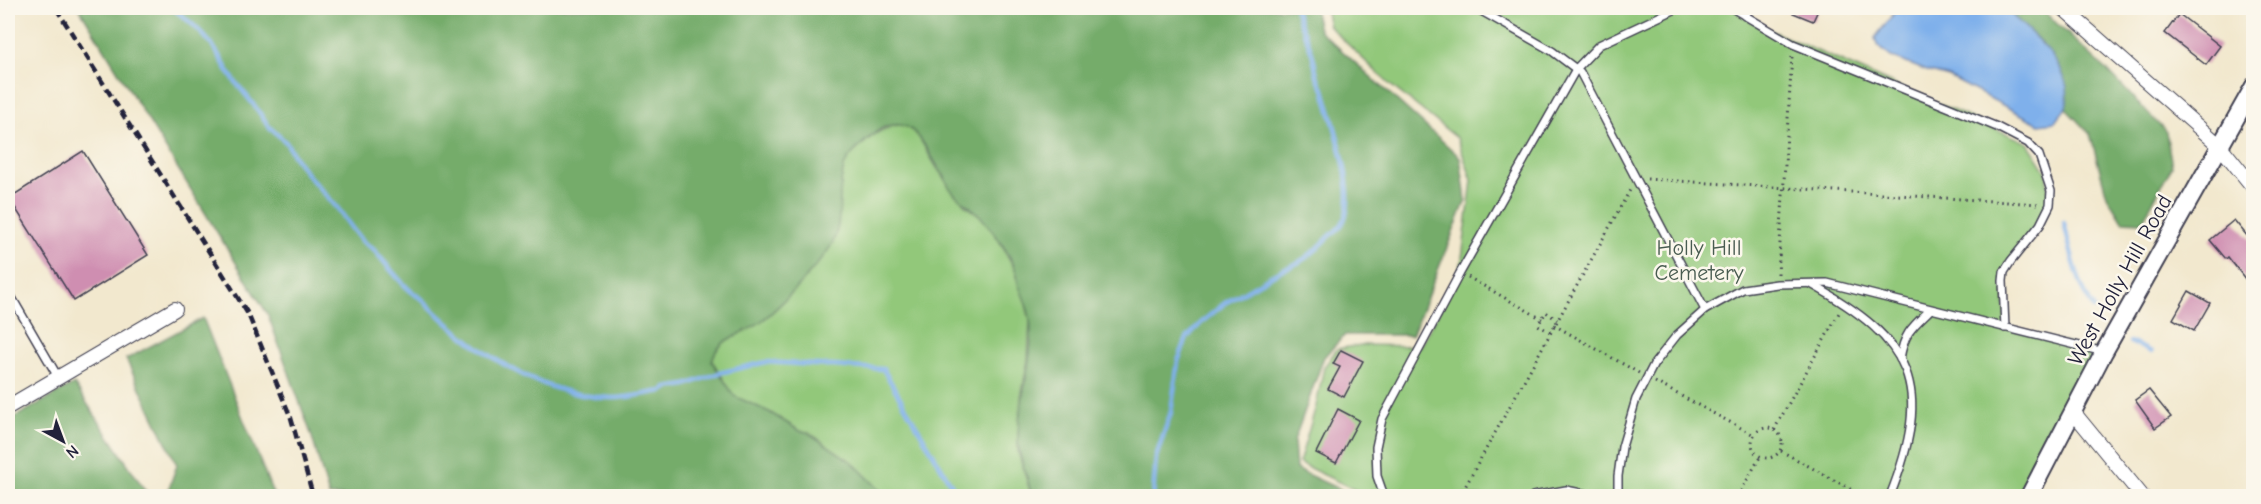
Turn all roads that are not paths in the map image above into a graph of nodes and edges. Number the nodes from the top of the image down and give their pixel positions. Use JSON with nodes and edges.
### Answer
{"nodes":[{"id":1,"x":1476,"y":8,"type":"edge"},
{"id":2,"x":1678,"y":8,"type":"edge"},
{"id":3,"x":1732,"y":8,"type":"edge"},
{"id":4,"x":1749,"y":8,"type":"edge"},
{"id":5,"x":2063,"y":8,"type":"edge"},
{"id":6,"x":1745,"y":16,"type":"junction"},
{"id":7,"x":1576,"y":69,"type":"junction"},
{"id":8,"x":2253,"y":86,"type":"edge"},
{"id":9,"x":2220,"y":146,"type":"junction"},
{"id":10,"x":2253,"y":188,"type":"edge"},
{"id":11,"x":1811,"y":284,"type":"junction"},
{"id":12,"x":8,"y":291,"type":"edge"},
{"id":13,"x":175,"y":309,"type":"dead end"},
{"id":14,"x":1705,"y":310,"type":"junction"},
{"id":15,"x":1930,"y":310,"type":"junction"},
{"id":16,"x":2005,"y":328,"type":"junction"},
{"id":17,"x":2104,"y":352,"type":"junction"},
{"id":18,"x":1900,"y":359,"type":"junction"},
{"id":19,"x":58,"y":377,"type":"junction"},
{"id":20,"x":8,"y":407,"type":"edge"},
{"id":21,"x":2074,"y":412,"type":"junction"},
{"id":22,"x":1384,"y":496,"type":"edge"},
{"id":23,"x":1533,"y":496,"type":"edge"},
{"id":24,"x":1596,"y":496,"type":"edge"},
{"id":25,"x":1618,"y":496,"type":"edge"},
{"id":26,"x":1890,"y":496,"type":"edge"},
{"id":27,"x":2029,"y":496,"type":"edge"},
{"id":28,"x":2142,"y":496,"type":"edge"}],
"edges":[{"from":1,"to":7,"type":"lane"},
{"from":2,"to":7,"type":"lane"},
{"from":3,"to":6,"type":"lane"},
{"from":4,"to":6,"type":"lane"},
{"from":5,"to":9,"type":"street"},
{"from":6,"to":16,"type":"lane"},
{"from":7,"to":14,"type":"lane"},
{"from":7,"to":22,"type":"lane"},
{"from":8,"to":9,"type":"street","name":"West Holly Hill Road"},
{"from":9,"to":10,"type":"street"},
{"from":9,"to":17,"type":"street","name":"West Holly Hill Road"},
{"from":11,"to":14,"type":"lane"},
{"from":11,"to":15,"type":"lane"},
{"from":11,"to":18,"type":"lane"},
{"from":12,"to":19,"type":"lane"},
{"from":13,"to":19,"type":"street"},
{"from":14,"to":25,"type":"lane"},
{"from":15,"to":16,"type":"lane"},
{"from":15,"to":18,"type":"lane"},
{"from":16,"to":17,"type":"lane"},
{"from":17,"to":21,"type":"street","name":"West Holly Hill Road"},
{"from":18,"to":26,"type":"lane"},
{"from":19,"to":20,"type":"street"},
{"from":21,"to":27,"type":"street","name":"West Holly Hill Road"},
{"from":21,"to":28,"type":"street"},
{"from":23,"to":24,"type":"lane"}]}
